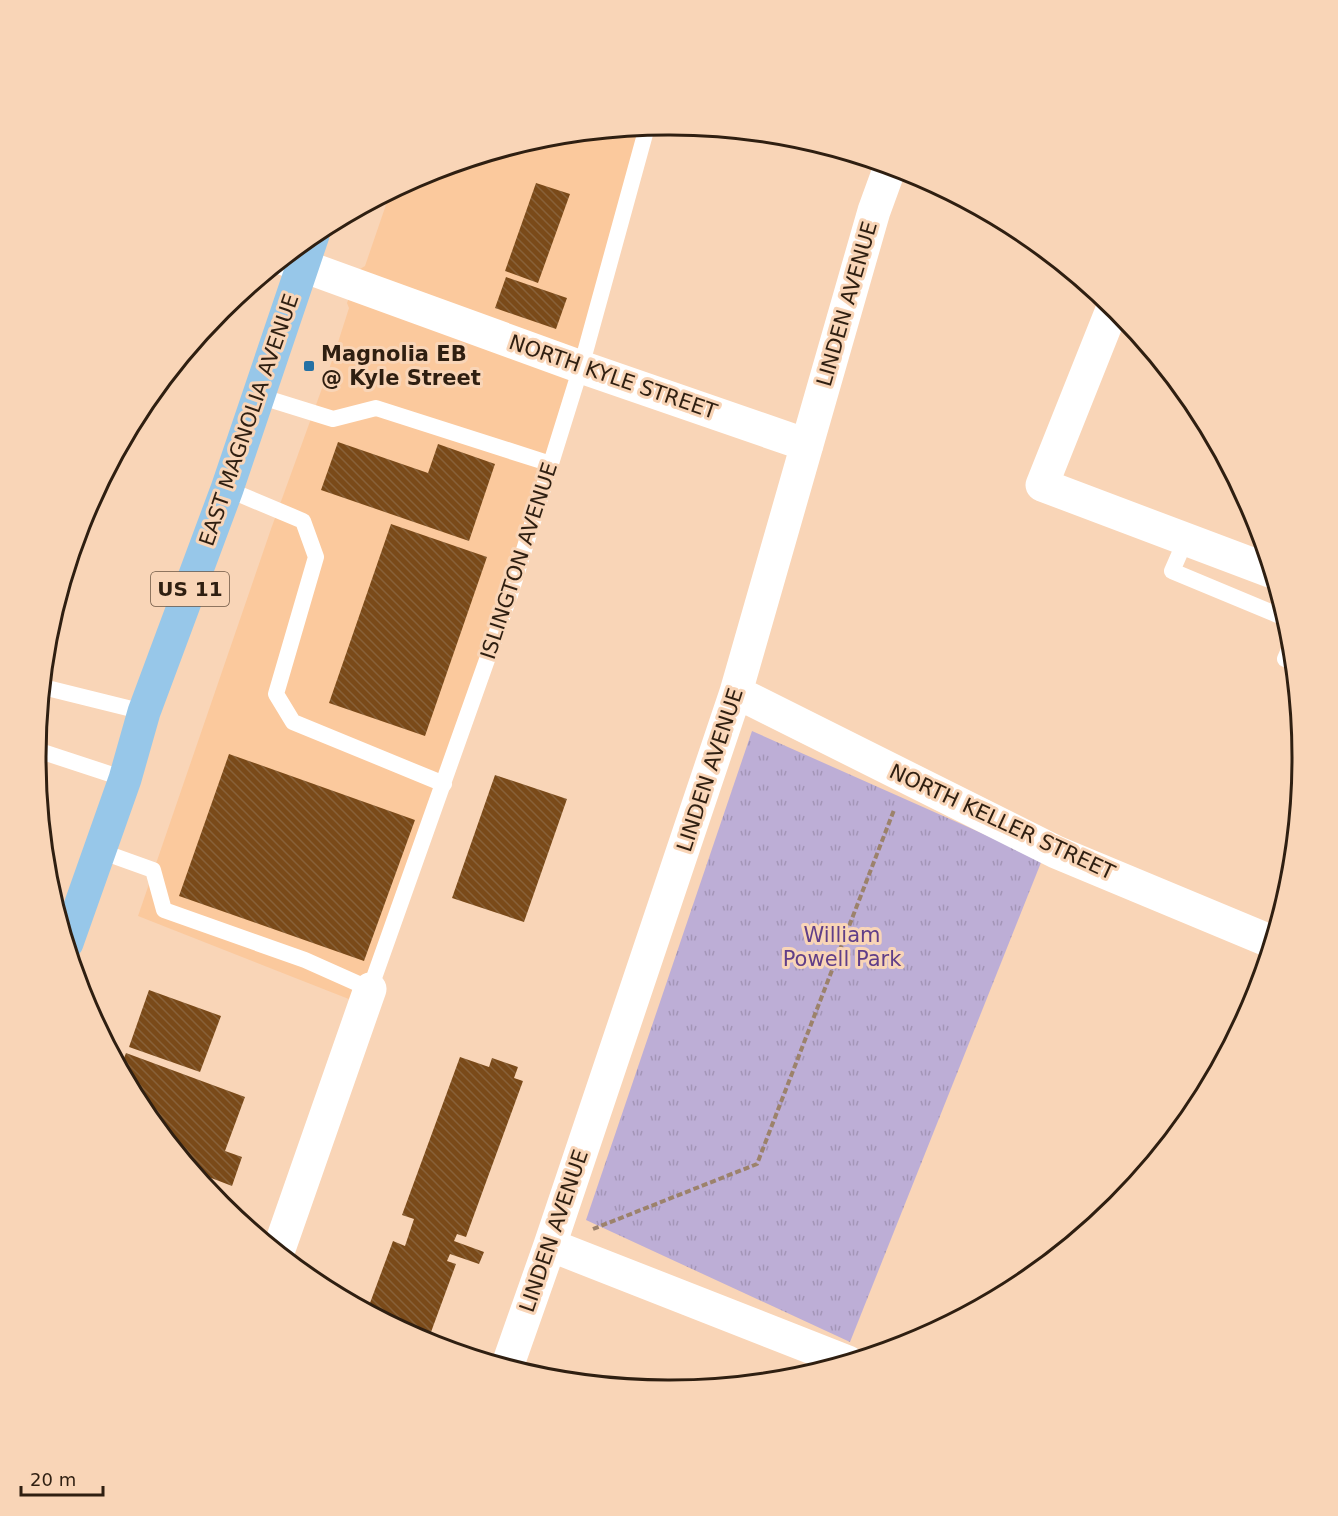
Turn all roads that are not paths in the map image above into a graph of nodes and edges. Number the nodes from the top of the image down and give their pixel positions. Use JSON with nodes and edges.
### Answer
{"nodes":[{"id":1,"x":644,"y":136,"type":"edge"},
{"id":2,"x":887,"y":176,"type":"edge"},
{"id":3,"x":303,"y":254,"type":"edge"},
{"id":4,"x":299,"y":258,"type":"edge"},
{"id":5,"x":1109,"y":318,"type":"edge"},
{"id":6,"x":581,"y":367,"type":"junction"},
{"id":7,"x":259,"y":396,"type":"junction"},
{"id":8,"x":807,"y":445,"type":"junction"},
{"id":9,"x":551,"y":464,"type":"junction"},
{"id":10,"x":227,"y":489,"type":"junction"},
{"id":11,"x":1186,"y":539,"type":"junction"},
{"id":12,"x":1261,"y":568,"type":"edge"},
{"id":13,"x":1274,"y":613,"type":"edge"},
{"id":14,"x":51,"y":689,"type":"edge"},
{"id":15,"x":736,"y":693,"type":"junction"},
{"id":16,"x":144,"y":712,"type":"junction"},
{"id":17,"x":46,"y":753,"type":"edge"},
{"id":18,"x":125,"y":779,"type":"junction"},
{"id":19,"x":444,"y":784,"type":"junction"},
{"id":20,"x":100,"y":851,"type":"junction"},
{"id":21,"x":72,"y":930,"type":"edge"},
{"id":22,"x":1264,"y":939,"type":"edge"},
{"id":23,"x":370,"y":989,"type":"junction"},
{"id":24,"x":281,"y":1244,"type":"edge"},
{"id":25,"x":550,"y":1245,"type":"junction"},
{"id":26,"x":836,"y":1357,"type":"edge"},
{"id":27,"x":510,"y":1359,"type":"edge"}],
"edges":[{"from":1,"to":6,"type":"lane","name":"ISLINGTON AVENUE"},
{"from":2,"to":8,"type":"street","name":"LINDEN AVENUE"},
{"from":3,"to":6,"type":"street","name":"NORTH KYLE STREET"},
{"from":4,"to":7,"type":"main road","name":"EAST MAGNOLIA AVENUE","number":"US 11"},
{"from":5,"to":11,"type":"street"},
{"from":6,"to":8,"type":"street","name":"NORTH KYLE STREET"},
{"from":6,"to":9,"type":"lane","name":"ISLINGTON AVENUE"},
{"from":7,"to":9,"type":"lane"},
{"from":7,"to":10,"type":"main road","name":"EAST MAGNOLIA AVENUE","number":"US 11"},
{"from":8,"to":15,"type":"street","name":"LINDEN AVENUE"},
{"from":9,"to":19,"type":"lane","name":"ISLINGTON AVENUE"},
{"from":10,"to":16,"type":"main road","name":"EAST MAGNOLIA AVENUE","number":"US 11"},
{"from":10,"to":19,"type":"lane"},
{"from":11,"to":12,"type":"street"},
{"from":11,"to":13,"type":"lane"},
{"from":14,"to":16,"type":"lane"},
{"from":15,"to":22,"type":"street","name":"NORTH KELLER STREET"},
{"from":15,"to":25,"type":"street","name":"LINDEN AVENUE"},
{"from":16,"to":18,"type":"main road","name":"EAST MAGNOLIA AVENUE","number":"US 11"},
{"from":17,"to":18,"type":"lane"},
{"from":18,"to":20,"type":"main road","name":"EAST MAGNOLIA AVENUE","number":"US 11"},
{"from":19,"to":23,"type":"lane","name":"ISLINGTON AVENUE"},
{"from":20,"to":21,"type":"main road","name":"EAST MAGNOLIA AVENUE","number":"US 11"},
{"from":20,"to":23,"type":"lane"},
{"from":23,"to":24,"type":"street"},
{"from":25,"to":26,"type":"street"},
{"from":25,"to":27,"type":"street","name":"LINDEN AVENUE"}]}
